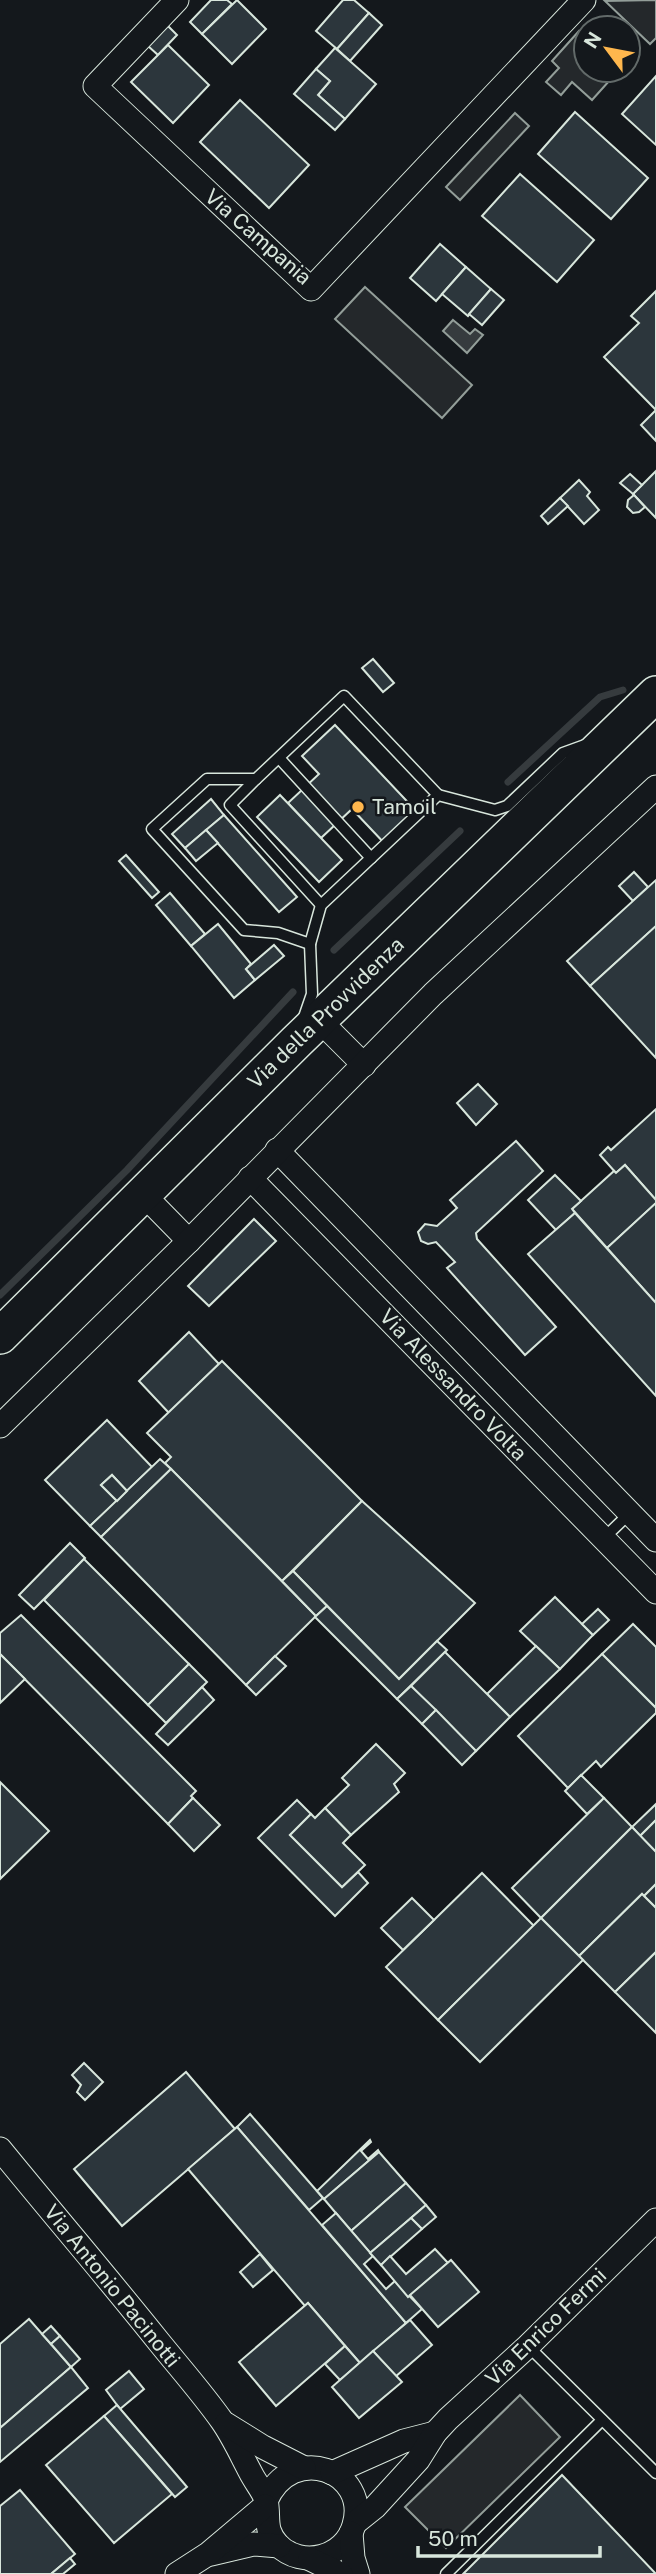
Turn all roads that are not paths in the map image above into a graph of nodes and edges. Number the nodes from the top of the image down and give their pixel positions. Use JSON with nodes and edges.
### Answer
{"nodes":[{"id":1,"x":177,"y":0,"type":"edge"},
{"id":2,"x":583,"y":0,"type":"edge"},
{"id":3,"x":656,"y":694,"type":"edge"},
{"id":4,"x":620,"y":730,"type":"junction"},
{"id":5,"x":280,"y":759,"type":"junction"},
{"id":6,"x":256,"y":779,"type":"junction"},
{"id":7,"x":656,"y":787,"type":"edge"},
{"id":8,"x":438,"y":795,"type":"junction"},
{"id":9,"x":371,"y":858,"type":"junction"},
{"id":10,"x":321,"y":905,"type":"junction"},
{"id":11,"x":310,"y":944,"type":"junction"},
{"id":12,"x":307,"y":1031,"type":"junction"},
{"id":13,"x":364,"y":1065,"type":"junction"},
{"id":14,"x":278,"y":1150,"type":"junction"},
{"id":15,"x":250,"y":1178,"type":"junction"},
{"id":16,"x":142,"y":1193,"type":"junction"},
{"id":17,"x":188,"y":1241,"type":"junction"},
{"id":18,"x":0,"y":1336,"type":"edge"},
{"id":19,"x":0,"y":1426,"type":"edge"},
{"id":20,"x":630,"y":1513,"type":"junction"},
{"id":21,"x":603,"y":1539,"type":"junction"},
{"id":22,"x":656,"y":1540,"type":"edge"},
{"id":23,"x":656,"y":1592,"type":"edge"},
{"id":24,"x":0,"y":2149,"type":"edge"},
{"id":25,"x":656,"y":2220,"type":"edge"},
{"id":26,"x":528,"y":2346,"type":"junction"},
{"id":27,"x":602,"y":2420,"type":"junction"},
{"id":28,"x":223,"y":2423,"type":"junction"},
{"id":29,"x":435,"y":2432,"type":"junction"},
{"id":30,"x":304,"y":2468,"type":"junction"},
{"id":31,"x":332,"y":2473,"type":"junction"},
{"id":32,"x":656,"y":2473,"type":"edge"},
{"id":33,"x":266,"y":2504,"type":"junction"},
{"id":34,"x":353,"y":2528,"type":"junction"},
{"id":35,"x":279,"y":2546,"type":"junction"},
{"id":36,"x":208,"y":2554,"type":"junction"},
{"id":37,"x":310,"y":2559,"type":"junction"},
{"id":38,"x":177,"y":2574,"type":"edge"},
{"id":39,"x":341,"y":2574,"type":"edge"},
{"id":40,"x":358,"y":2574,"type":"edge"},
{"id":41,"x":446,"y":2574,"type":"edge"}],
"edges":[{"from":1,"to":2,"type":"street","name":"Via Campania"},
{"from":3,"to":4,"type":"main road","name":"Via della Provvidenza"},
{"from":4,"to":8,"type":"lane"},
{"from":4,"to":12,"type":"main road","name":"Via della Provvidenza"},
{"from":5,"to":6,"type":"lane"},
{"from":5,"to":8,"type":"lane"},
{"from":5,"to":9,"type":"lane"},
{"from":6,"to":10,"type":"lane"},
{"from":6,"to":11,"type":"lane"},
{"from":7,"to":13,"type":"street"},
{"from":8,"to":9,"type":"lane"},
{"from":9,"to":10,"type":"lane"},
{"from":10,"to":11,"type":"lane"},
{"from":11,"to":12,"type":"lane"},
{"from":12,"to":13,"type":"street"},
{"from":12,"to":16,"type":"main road","name":"Via della Provvidenza"},
{"from":13,"to":14,"type":"street"},
{"from":14,"to":15,"type":"street"},
{"from":14,"to":20,"type":"street","name":"Via Alessandro Volta"},
{"from":15,"to":17,"type":"street"},
{"from":15,"to":21,"type":"street","name":"Via Alessandro Volta"},
{"from":16,"to":17,"type":"street"},
{"from":16,"to":18,"type":"main road","name":"Via della Provvidenza"},
{"from":17,"to":19,"type":"street"},
{"from":20,"to":21,"type":"lane"},
{"from":20,"to":22,"type":"street","name":"Via Alessandro Volta"},
{"from":21,"to":23,"type":"street","name":"Via Alessandro Volta"},
{"from":24,"to":28,"type":"street","name":"Via Antonio Pacinotti"},
{"from":25,"to":26,"type":"street","name":"Via Enrico Fermi"},
{"from":26,"to":27,"type":"lane"},
{"from":26,"to":29,"type":"street","name":"Via Enrico Fermi"},
{"from":27,"to":32,"type":"lane"},
{"from":27,"to":41,"type":"lane"},
{"from":28,"to":30,"type":"street","name":"Via Antonio Pacinotti"},
{"from":28,"to":33,"type":"street","name":"Via Antonio Pacinotti"},
{"from":29,"to":31,"type":"street"},
{"from":29,"to":34,"type":"street"},
{"from":30,"to":31,"type":"street","name":"Via Antonio Pacinotti"},
{"from":30,"to":33,"type":"street"},
{"from":31,"to":34,"type":"street"},
{"from":33,"to":35,"type":"street","name":"Via Antonio Pacinotti"},
{"from":33,"to":36,"type":"street"},
{"from":34,"to":37,"type":"street"},
{"from":34,"to":40,"type":"street"},
{"from":35,"to":36,"type":"street"},
{"from":35,"to":37,"type":"street"},
{"from":36,"to":38,"type":"street"},
{"from":37,"to":39,"type":"street"}]}
